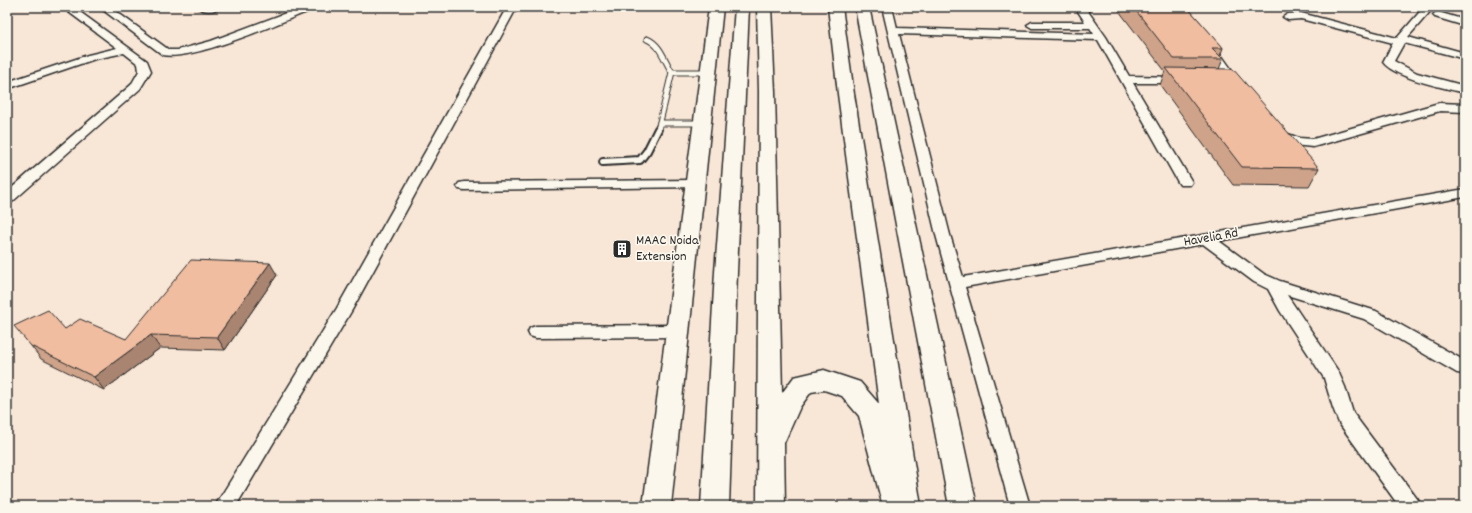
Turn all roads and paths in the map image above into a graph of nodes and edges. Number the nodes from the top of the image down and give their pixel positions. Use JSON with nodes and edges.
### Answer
{"nodes":[{"id":1,"x":67,"y":7,"type":"edge"},
{"id":2,"x":104,"y":7,"type":"edge"},
{"id":3,"x":202,"y":7,"type":"edge"},
{"id":4,"x":216,"y":7,"type":"edge"},
{"id":5,"x":311,"y":7,"type":"edge"},
{"id":6,"x":512,"y":7,"type":"edge"},
{"id":7,"x":716,"y":7,"type":"edge"},
{"id":8,"x":742,"y":7,"type":"edge"},
{"id":9,"x":764,"y":7,"type":"edge"},
{"id":10,"x":835,"y":7,"type":"edge"},
{"id":11,"x":862,"y":7,"type":"edge"},
{"id":12,"x":887,"y":7,"type":"edge"},
{"id":13,"x":1080,"y":7,"type":"edge"},
{"id":14,"x":1429,"y":7,"type":"edge"},
{"id":15,"x":1438,"y":15,"type":"dead end"},
{"id":16,"x":1288,"y":17,"type":"dead end"},
{"id":17,"x":1465,"y":23,"type":"edge"},
{"id":18,"x":1093,"y":25,"type":"junction"},
{"id":19,"x":892,"y":28,"type":"junction"},
{"id":20,"x":1200,"y":35,"type":"edge"},
{"id":21,"x":1101,"y":37,"type":"junction"},
{"id":22,"x":646,"y":39,"type":"dead end"},
{"id":23,"x":1400,"y":40,"type":"junction"},
{"id":24,"x":126,"y":49,"type":"junction"},
{"id":25,"x":1465,"y":56,"type":"edge"},
{"id":26,"x":672,"y":72,"type":"junction"},
{"id":27,"x":708,"y":72,"type":"junction"},
{"id":28,"x":1126,"y":79,"type":"junction"},
{"id":29,"x":1195,"y":80,"type":"edge"},
{"id":30,"x":1218,"y":80,"type":"edge"},
{"id":31,"x":1234,"y":81,"type":"junction"},
{"id":32,"x":7,"y":86,"type":"edge"},
{"id":33,"x":1465,"y":90,"type":"edge"},
{"id":34,"x":1244,"y":93,"type":"edge"},
{"id":35,"x":1465,"y":108,"type":"edge"},
{"id":36,"x":660,"y":123,"type":"junction"},
{"id":37,"x":702,"y":123,"type":"junction"},
{"id":38,"x":1269,"y":123,"type":"edge"},
{"id":39,"x":603,"y":162,"type":"dead end"},
{"id":40,"x":1185,"y":182,"type":"dead end"},
{"id":41,"x":695,"y":184,"type":"junction"},
{"id":42,"x":464,"y":186,"type":"dead end"},
{"id":43,"x":1465,"y":193,"type":"edge"},
{"id":44,"x":7,"y":199,"type":"edge"},
{"id":45,"x":1205,"y":238,"type":"junction"},
{"id":46,"x":956,"y":282,"type":"junction"},
{"id":47,"x":1274,"y":285,"type":"junction"},
{"id":48,"x":678,"y":331,"type":"junction"},
{"id":49,"x":536,"y":332,"type":"dead end"},
{"id":50,"x":1462,"y":368,"type":"dead end"},
{"id":51,"x":770,"y":444,"type":"junction"},
{"id":52,"x":225,"y":506,"type":"edge"},
{"id":53,"x":657,"y":506,"type":"edge"},
{"id":54,"x":715,"y":506,"type":"edge"},
{"id":55,"x":771,"y":506,"type":"edge"},
{"id":56,"x":897,"y":506,"type":"edge"},
{"id":57,"x":907,"y":506,"type":"edge"},
{"id":58,"x":963,"y":506,"type":"edge"},
{"id":59,"x":1020,"y":506,"type":"edge"},
{"id":60,"x":1411,"y":506,"type":"edge"}],
"edges":[{"from":1,"to":24,"type":"street"},
{"from":2,"to":5,"type":"street"},
{"from":3,"to":4,"type":"street"},
{"from":6,"to":52,"type":"street"},
{"from":7,"to":27,"type":"street"},
{"from":8,"to":54,"type":"street"},
{"from":9,"to":51,"type":"street"},
{"from":10,"to":57,"type":"street"},
{"from":11,"to":58,"type":"street"},
{"from":12,"to":19,"type":"street"},
{"from":13,"to":18,"type":"street"},
{"from":14,"to":23,"type":"street"},
{"from":15,"to":17,"type":"street"},
{"from":16,"to":23,"type":"street"},
{"from":18,"to":19,"type":"street"},
{"from":18,"to":21,"type":"street"},
{"from":19,"to":21,"type":"street"},
{"from":19,"to":46,"type":"street"},
{"from":20,"to":31,"type":"street"},
{"from":21,"to":28,"type":"street"},
{"from":22,"to":26,"type":"lane"},
{"from":23,"to":25,"type":"street"},
{"from":23,"to":33,"type":"street"},
{"from":24,"to":32,"type":"street"},
{"from":24,"to":44,"type":"street"},
{"from":26,"to":27,"type":"lane"},
{"from":26,"to":36,"type":"lane"},
{"from":27,"to":37,"type":"street"},
{"from":28,"to":29,"type":"street"},
{"from":28,"to":40,"type":"street"},
{"from":30,"to":31,"type":"street"},
{"from":31,"to":34,"type":"street"},
{"from":35,"to":38,"type":"street"},
{"from":36,"to":37,"type":"lane"},
{"from":36,"to":39,"type":"lane"},
{"from":37,"to":41,"type":"street"},
{"from":41,"to":42,"type":"street"},
{"from":41,"to":48,"type":"street"},
{"from":43,"to":45,"type":"street","name":"Havelia Rd"},
{"from":45,"to":46,"type":"street","name":"Havelia Rd"},
{"from":45,"to":47,"type":"street"},
{"from":46,"to":59,"type":"street"},
{"from":47,"to":50,"type":"street"},
{"from":47,"to":60,"type":"street"},
{"from":48,"to":49,"type":"street"},
{"from":48,"to":53,"type":"street"},
{"from":51,"to":55,"type":"street"},
{"from":51,"to":56,"type":"street"}]}
